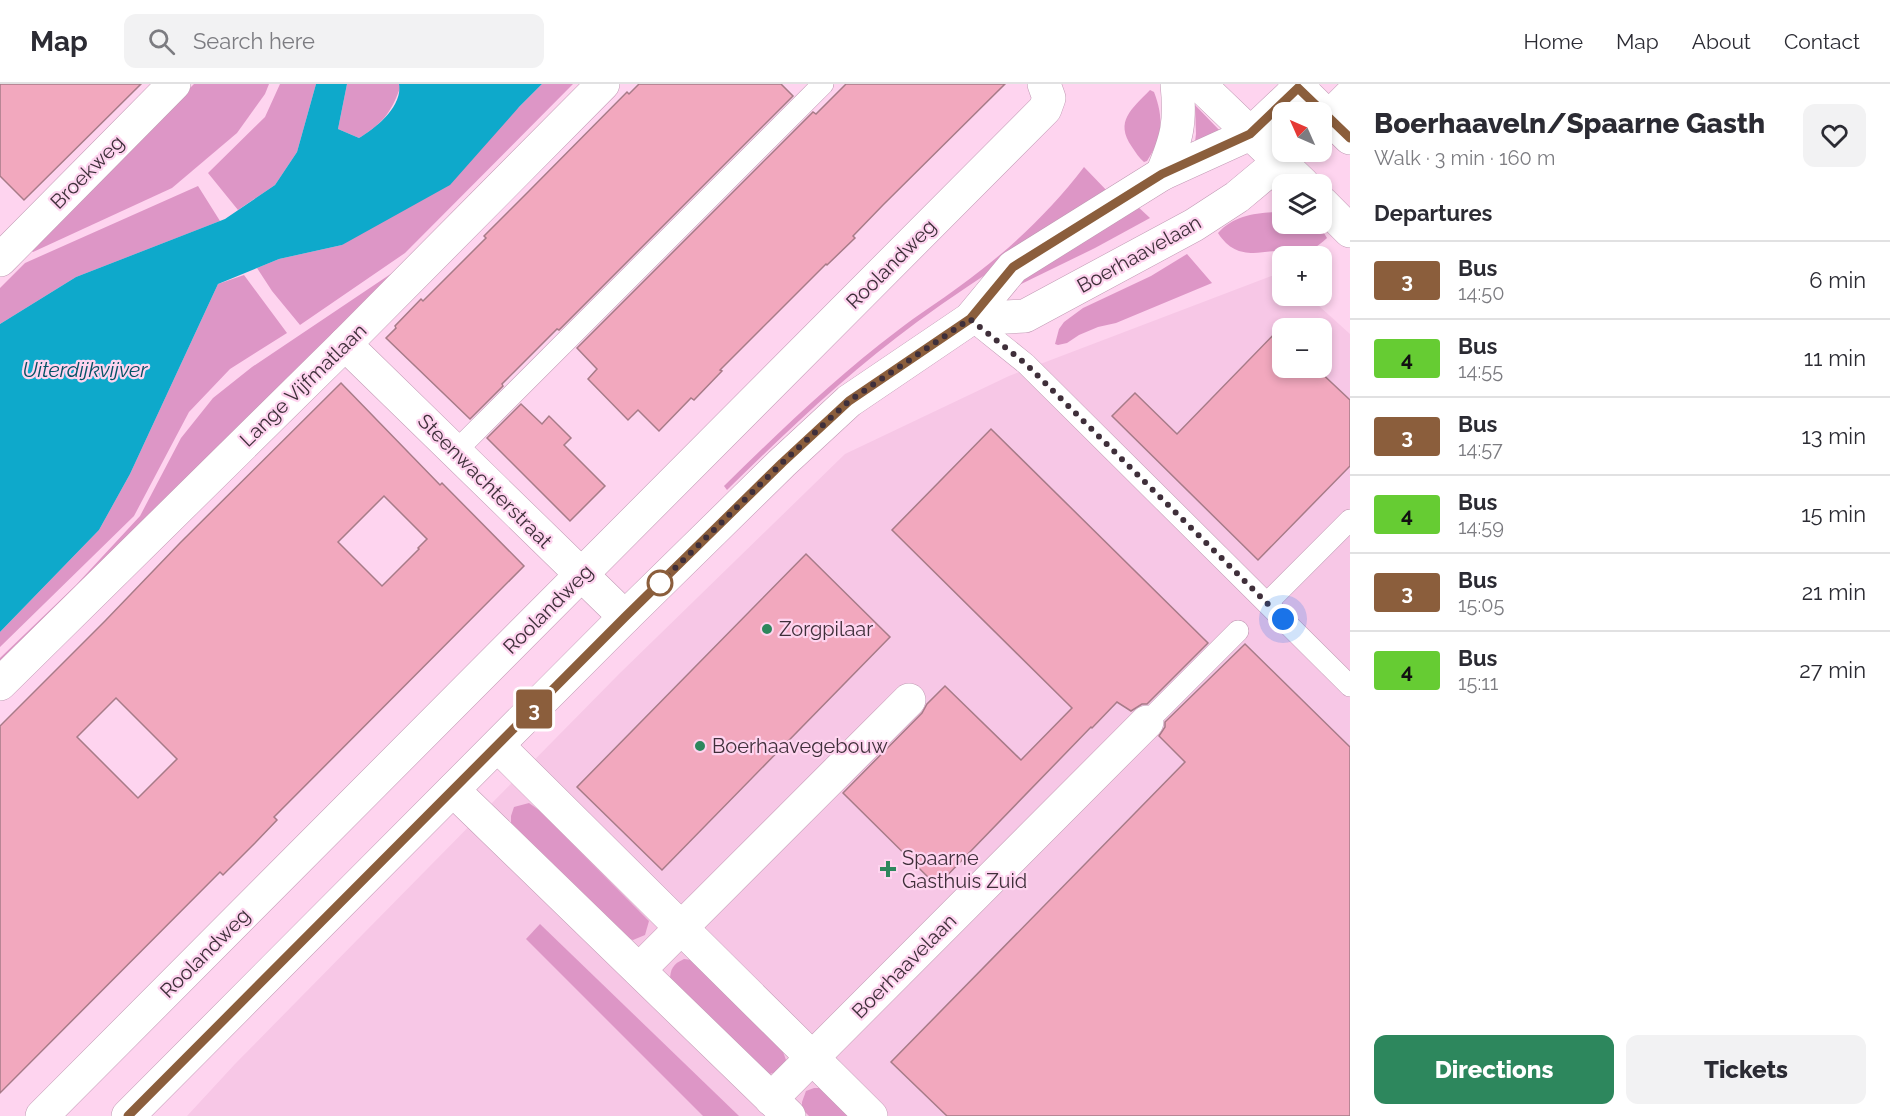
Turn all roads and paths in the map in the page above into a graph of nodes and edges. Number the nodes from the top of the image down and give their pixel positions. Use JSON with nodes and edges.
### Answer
{"nodes":[{"id":1,"x":174,"y":84,"type":"edge"},
{"id":2,"x":603,"y":84,"type":"edge"},
{"id":3,"x":823,"y":84,"type":"edge"},
{"id":4,"x":1178,"y":84,"type":"edge"},
{"id":5,"x":1199,"y":84,"type":"edge"},
{"id":6,"x":1299,"y":85,"type":"edge"},
{"id":7,"x":1047,"y":91,"type":"edge"},
{"id":8,"x":1338,"y":119,"type":"edge"},
{"id":9,"x":1250,"y":134,"type":"junction"},
{"id":10,"x":1272,"y":148,"type":"edge"},
{"id":11,"x":1280,"y":162,"type":"edge"},
{"id":12,"x":1162,"y":174,"type":"junction"},
{"id":13,"x":1332,"y":213,"type":"edge"},
{"id":14,"x":1350,"y":231,"type":"edge"},
{"id":15,"x":6,"y":241,"type":"edge"},
{"id":16,"x":970,"y":319,"type":"junction"},
{"id":17,"x":345,"y":344,"type":"junction"},
{"id":18,"x":455,"y":452,"type":"junction"},
{"id":19,"x":1350,"y":519,"type":"edge"},
{"id":20,"x":581,"y":576,"type":"junction"},
{"id":21,"x":1267,"y":603,"type":"junction"},
{"id":22,"x":625,"y":617,"type":"junction"},
{"id":23,"x":1238,"y":631,"type":"dead end"},
{"id":24,"x":0,"y":684,"type":"edge"},
{"id":25,"x":1350,"y":686,"type":"edge"},
{"id":26,"x":909,"y":700,"type":"dead end"},
{"id":27,"x":1152,"y":717,"type":"joint"},
{"id":28,"x":498,"y":746,"type":"junction"},
{"id":29,"x":453,"y":790,"type":"junction"},
{"id":30,"x":682,"y":927,"type":"junction"},
{"id":31,"x":639,"y":970,"type":"junction"},
{"id":32,"x":813,"y":1057,"type":"junction"},
{"id":33,"x":780,"y":1107,"type":"edge"},
{"id":34,"x":42,"y":1116,"type":"edge"},
{"id":35,"x":128,"y":1116,"type":"edge"},
{"id":36,"x":872,"y":1116,"type":"edge"}],
"edges":[{"from":1,"to":15,"type":"street","name":"Broekweg"},
{"from":2,"to":17,"type":"street","name":"Lange Vijfmatlaan"},
{"from":3,"to":18,"type":"lane"},
{"from":4,"to":12,"type":"street"},
{"from":5,"to":9,"type":"street"},
{"from":6,"to":8,"type":"street"},
{"from":6,"to":9,"type":"street"},
{"from":7,"to":20,"type":"street","name":"Roolandweg"},
{"from":9,"to":10,"type":"street"},
{"from":9,"to":12,"type":"street"},
{"from":11,"to":16,"type":"street","name":"Boerhaavelaan"},
{"from":12,"to":16,"type":"street"},
{"from":13,"to":14,"type":"street"},
{"from":16,"to":21,"type":"lane"},
{"from":16,"to":22,"type":"street"},
{"from":17,"to":18,"type":"street","name":"Steenwachterstraat"},
{"from":17,"to":24,"type":"street","name":"Lange Vijfmatlaan"},
{"from":18,"to":20,"type":"street","name":"Steenwachterstraat"},
{"from":19,"to":21,"type":"lane"},
{"from":20,"to":22,"type":"street","name":"Steenwachterstraat"},
{"from":20,"to":34,"type":"street","name":"Roolandweg"},
{"from":21,"to":25,"type":"lane"},
{"from":22,"to":28,"type":"street"},
{"from":23,"to":27,"type":"lane","name":"Boerhaavelaan"},
{"from":26,"to":30,"type":"street"},
{"from":27,"to":32,"type":"street","name":"Boerhaavelaan"},
{"from":28,"to":29,"type":"street"},
{"from":28,"to":30,"type":"street"},
{"from":29,"to":31,"type":"street","name":"Boerhaavelaan"},
{"from":29,"to":35,"type":"street"},
{"from":30,"to":31,"type":"street"},
{"from":30,"to":32,"type":"street"},
{"from":31,"to":33,"type":"street","name":"Boerhaavelaan"},
{"from":32,"to":33,"type":"street","name":"Boerhaavelaan"},
{"from":32,"to":36,"type":"street"}]}
